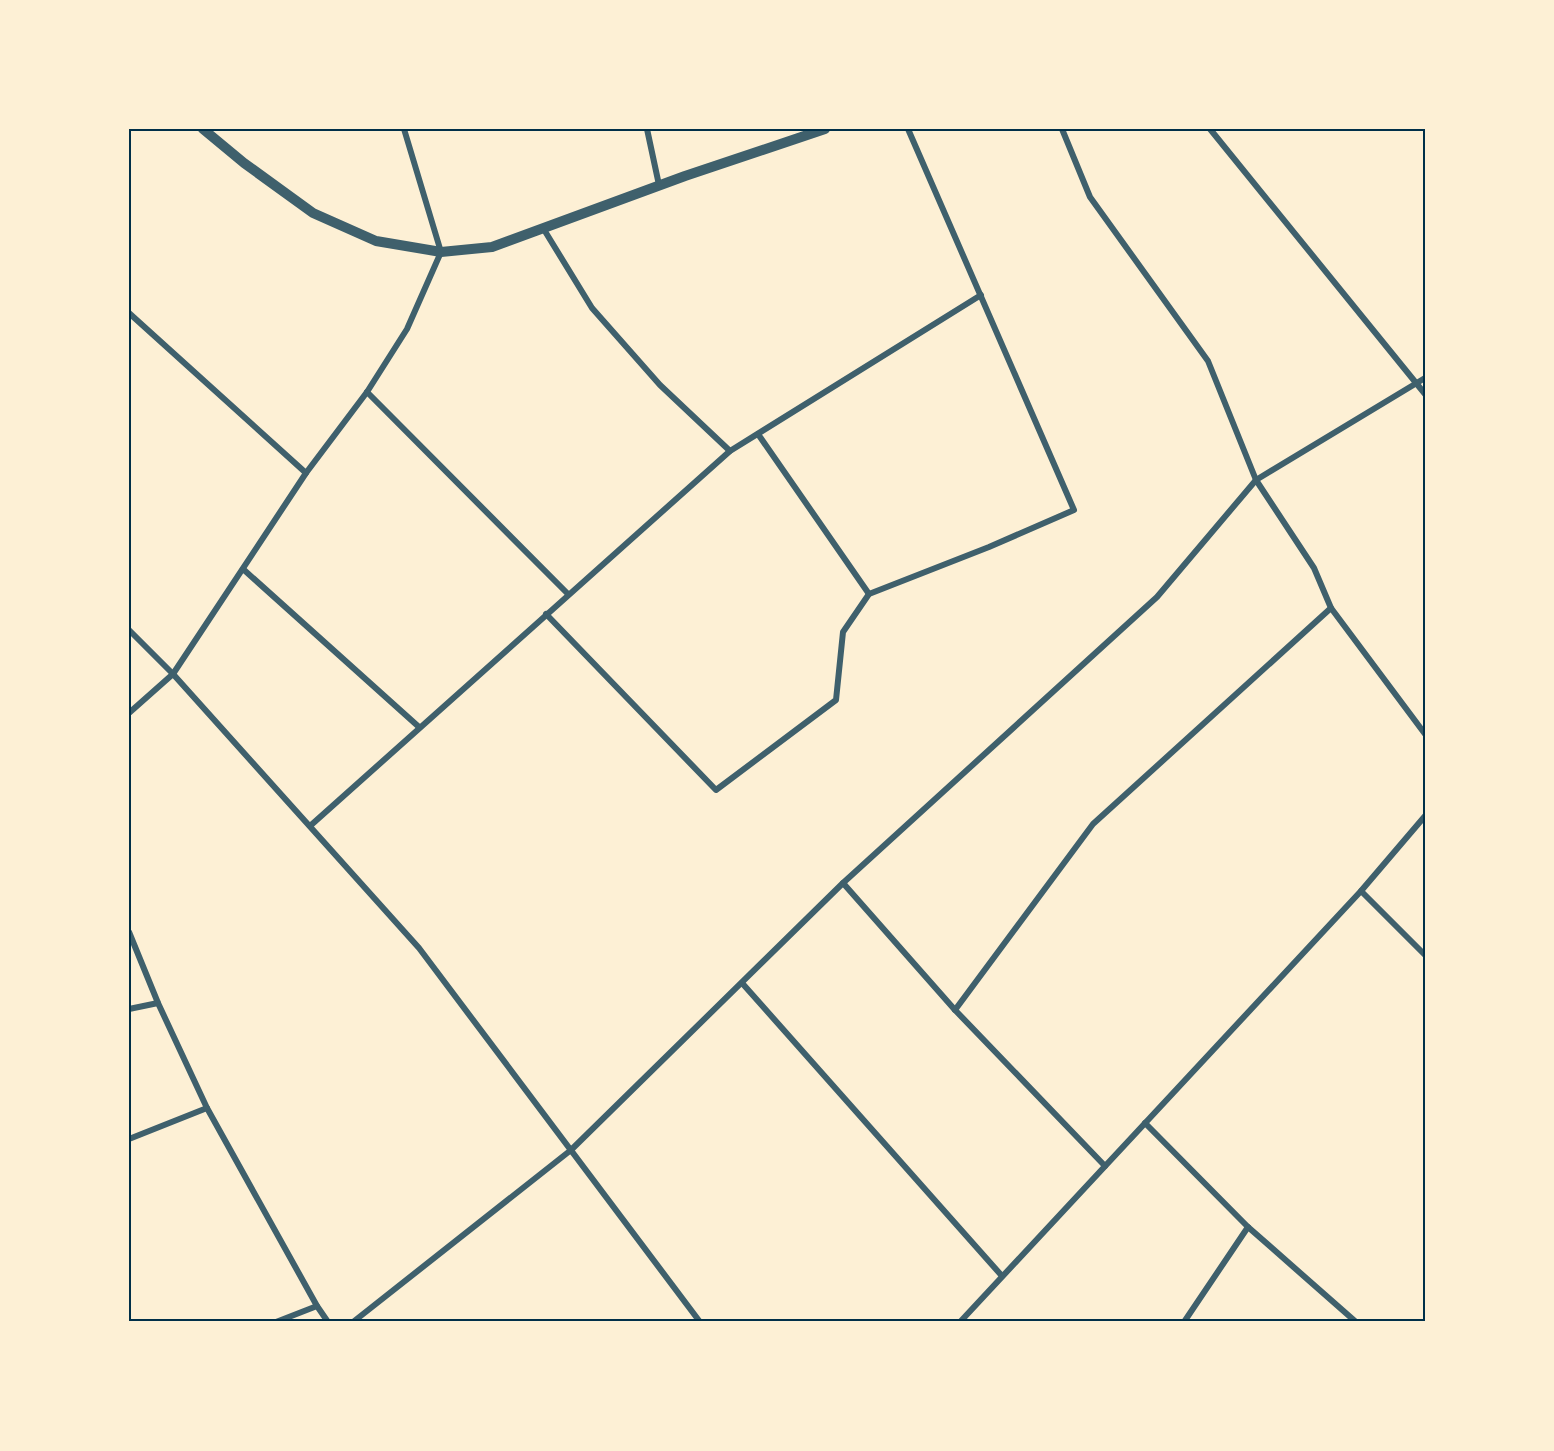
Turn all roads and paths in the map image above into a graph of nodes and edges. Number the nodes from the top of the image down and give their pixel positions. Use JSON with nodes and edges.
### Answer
{"nodes":[{"id":1,"x":203,"y":129,"type":"edge"},
{"id":2,"x":404,"y":129,"type":"edge"},
{"id":3,"x":647,"y":129,"type":"edge"},
{"id":4,"x":825,"y":129,"type":"edge"},
{"id":5,"x":908,"y":129,"type":"edge"},
{"id":6,"x":1062,"y":129,"type":"edge"},
{"id":7,"x":1210,"y":129,"type":"edge"},
{"id":8,"x":659,"y":185,"type":"junction"},
{"id":9,"x":543,"y":228,"type":"junction"},
{"id":10,"x":441,"y":252,"type":"junction"},
{"id":11,"x":981,"y":294,"type":"junction"},
{"id":12,"x":129,"y":313,"type":"edge"},
{"id":13,"x":1425,"y":378,"type":"edge"},
{"id":14,"x":1415,"y":383,"type":"junction"},
{"id":15,"x":367,"y":392,"type":"junction"},
{"id":16,"x":1425,"y":394,"type":"edge"},
{"id":17,"x":758,"y":434,"type":"junction"},
{"id":18,"x":730,"y":451,"type":"junction"},
{"id":19,"x":306,"y":473,"type":"junction"},
{"id":20,"x":1257,"y":480,"type":"junction"},
{"id":21,"x":243,"y":569,"type":"junction"},
{"id":22,"x":568,"y":594,"type":"junction"},
{"id":23,"x":869,"y":594,"type":"junction"},
{"id":24,"x":1331,"y":608,"type":"junction"},
{"id":25,"x":546,"y":614,"type":"junction"},
{"id":26,"x":129,"y":630,"type":"edge"},
{"id":27,"x":173,"y":675,"type":"junction"},
{"id":28,"x":129,"y":713,"type":"edge"},
{"id":29,"x":419,"y":727,"type":"junction"},
{"id":30,"x":1425,"y":734,"type":"edge"},
{"id":31,"x":1425,"y":816,"type":"edge"},
{"id":32,"x":309,"y":826,"type":"junction"},
{"id":33,"x":843,"y":883,"type":"junction"},
{"id":34,"x":1361,"y":891,"type":"junction"},
{"id":35,"x":129,"y":932,"type":"edge"},
{"id":36,"x":1425,"y":955,"type":"edge"},
{"id":37,"x":742,"y":983,"type":"junction"},
{"id":38,"x":158,"y":1003,"type":"junction"},
{"id":39,"x":129,"y":1009,"type":"edge"},
{"id":40,"x":955,"y":1010,"type":"junction"},
{"id":41,"x":207,"y":1108,"type":"junction"},
{"id":42,"x":1145,"y":1123,"type":"junction"},
{"id":43,"x":129,"y":1139,"type":"edge"},
{"id":44,"x":571,"y":1150,"type":"junction"},
{"id":45,"x":1105,"y":1166,"type":"junction"},
{"id":46,"x":1248,"y":1227,"type":"junction"},
{"id":47,"x":1002,"y":1276,"type":"junction"},
{"id":48,"x":317,"y":1306,"type":"junction"},
{"id":49,"x":276,"y":1322,"type":"edge"},
{"id":50,"x":328,"y":1322,"type":"edge"},
{"id":51,"x":353,"y":1322,"type":"edge"},
{"id":52,"x":700,"y":1322,"type":"edge"},
{"id":53,"x":960,"y":1322,"type":"edge"},
{"id":54,"x":1184,"y":1322,"type":"edge"},
{"id":55,"x":1356,"y":1322,"type":"edge"}],
"edges":[{"from":1,"to":10,"type":"street"},
{"from":2,"to":10,"type":"street"},
{"from":3,"to":8,"type":"street"},
{"from":4,"to":8,"type":"street"},
{"from":5,"to":11,"type":"street"},
{"from":6,"to":20,"type":"street"},
{"from":7,"to":14,"type":"street"},
{"from":8,"to":9,"type":"street"},
{"from":9,"to":10,"type":"street"},
{"from":9,"to":18,"type":"street"},
{"from":10,"to":15,"type":"street"},
{"from":11,"to":17,"type":"street"},
{"from":11,"to":23,"type":"street"},
{"from":12,"to":19,"type":"street"},
{"from":13,"to":14,"type":"street"},
{"from":14,"to":16,"type":"street"},
{"from":14,"to":20,"type":"street"},
{"from":15,"to":19,"type":"street"},
{"from":15,"to":22,"type":"street"},
{"from":17,"to":18,"type":"street"},
{"from":17,"to":23,"type":"street"},
{"from":18,"to":22,"type":"street"},
{"from":19,"to":21,"type":"street"},
{"from":20,"to":24,"type":"street"},
{"from":20,"to":33,"type":"street"},
{"from":21,"to":27,"type":"street"},
{"from":21,"to":29,"type":"street"},
{"from":22,"to":25,"type":"street"},
{"from":23,"to":25,"type":"street"},
{"from":24,"to":30,"type":"street"},
{"from":24,"to":40,"type":"street"},
{"from":25,"to":29,"type":"street"},
{"from":26,"to":27,"type":"street"},
{"from":27,"to":28,"type":"street"},
{"from":27,"to":32,"type":"street"},
{"from":29,"to":32,"type":"street"},
{"from":31,"to":34,"type":"street"},
{"from":32,"to":44,"type":"street"},
{"from":33,"to":37,"type":"street"},
{"from":33,"to":40,"type":"street"},
{"from":34,"to":36,"type":"street"},
{"from":34,"to":42,"type":"street"},
{"from":35,"to":38,"type":"street"},
{"from":37,"to":44,"type":"street"},
{"from":37,"to":47,"type":"street"},
{"from":38,"to":39,"type":"street"},
{"from":38,"to":41,"type":"street"},
{"from":40,"to":45,"type":"street"},
{"from":41,"to":43,"type":"street"},
{"from":41,"to":48,"type":"street"},
{"from":42,"to":45,"type":"street"},
{"from":42,"to":46,"type":"street"},
{"from":44,"to":51,"type":"street"},
{"from":44,"to":52,"type":"street"},
{"from":45,"to":47,"type":"street"},
{"from":46,"to":54,"type":"street"},
{"from":46,"to":55,"type":"street"},
{"from":47,"to":53,"type":"street"},
{"from":48,"to":49,"type":"street"},
{"from":48,"to":50,"type":"street"}]}
